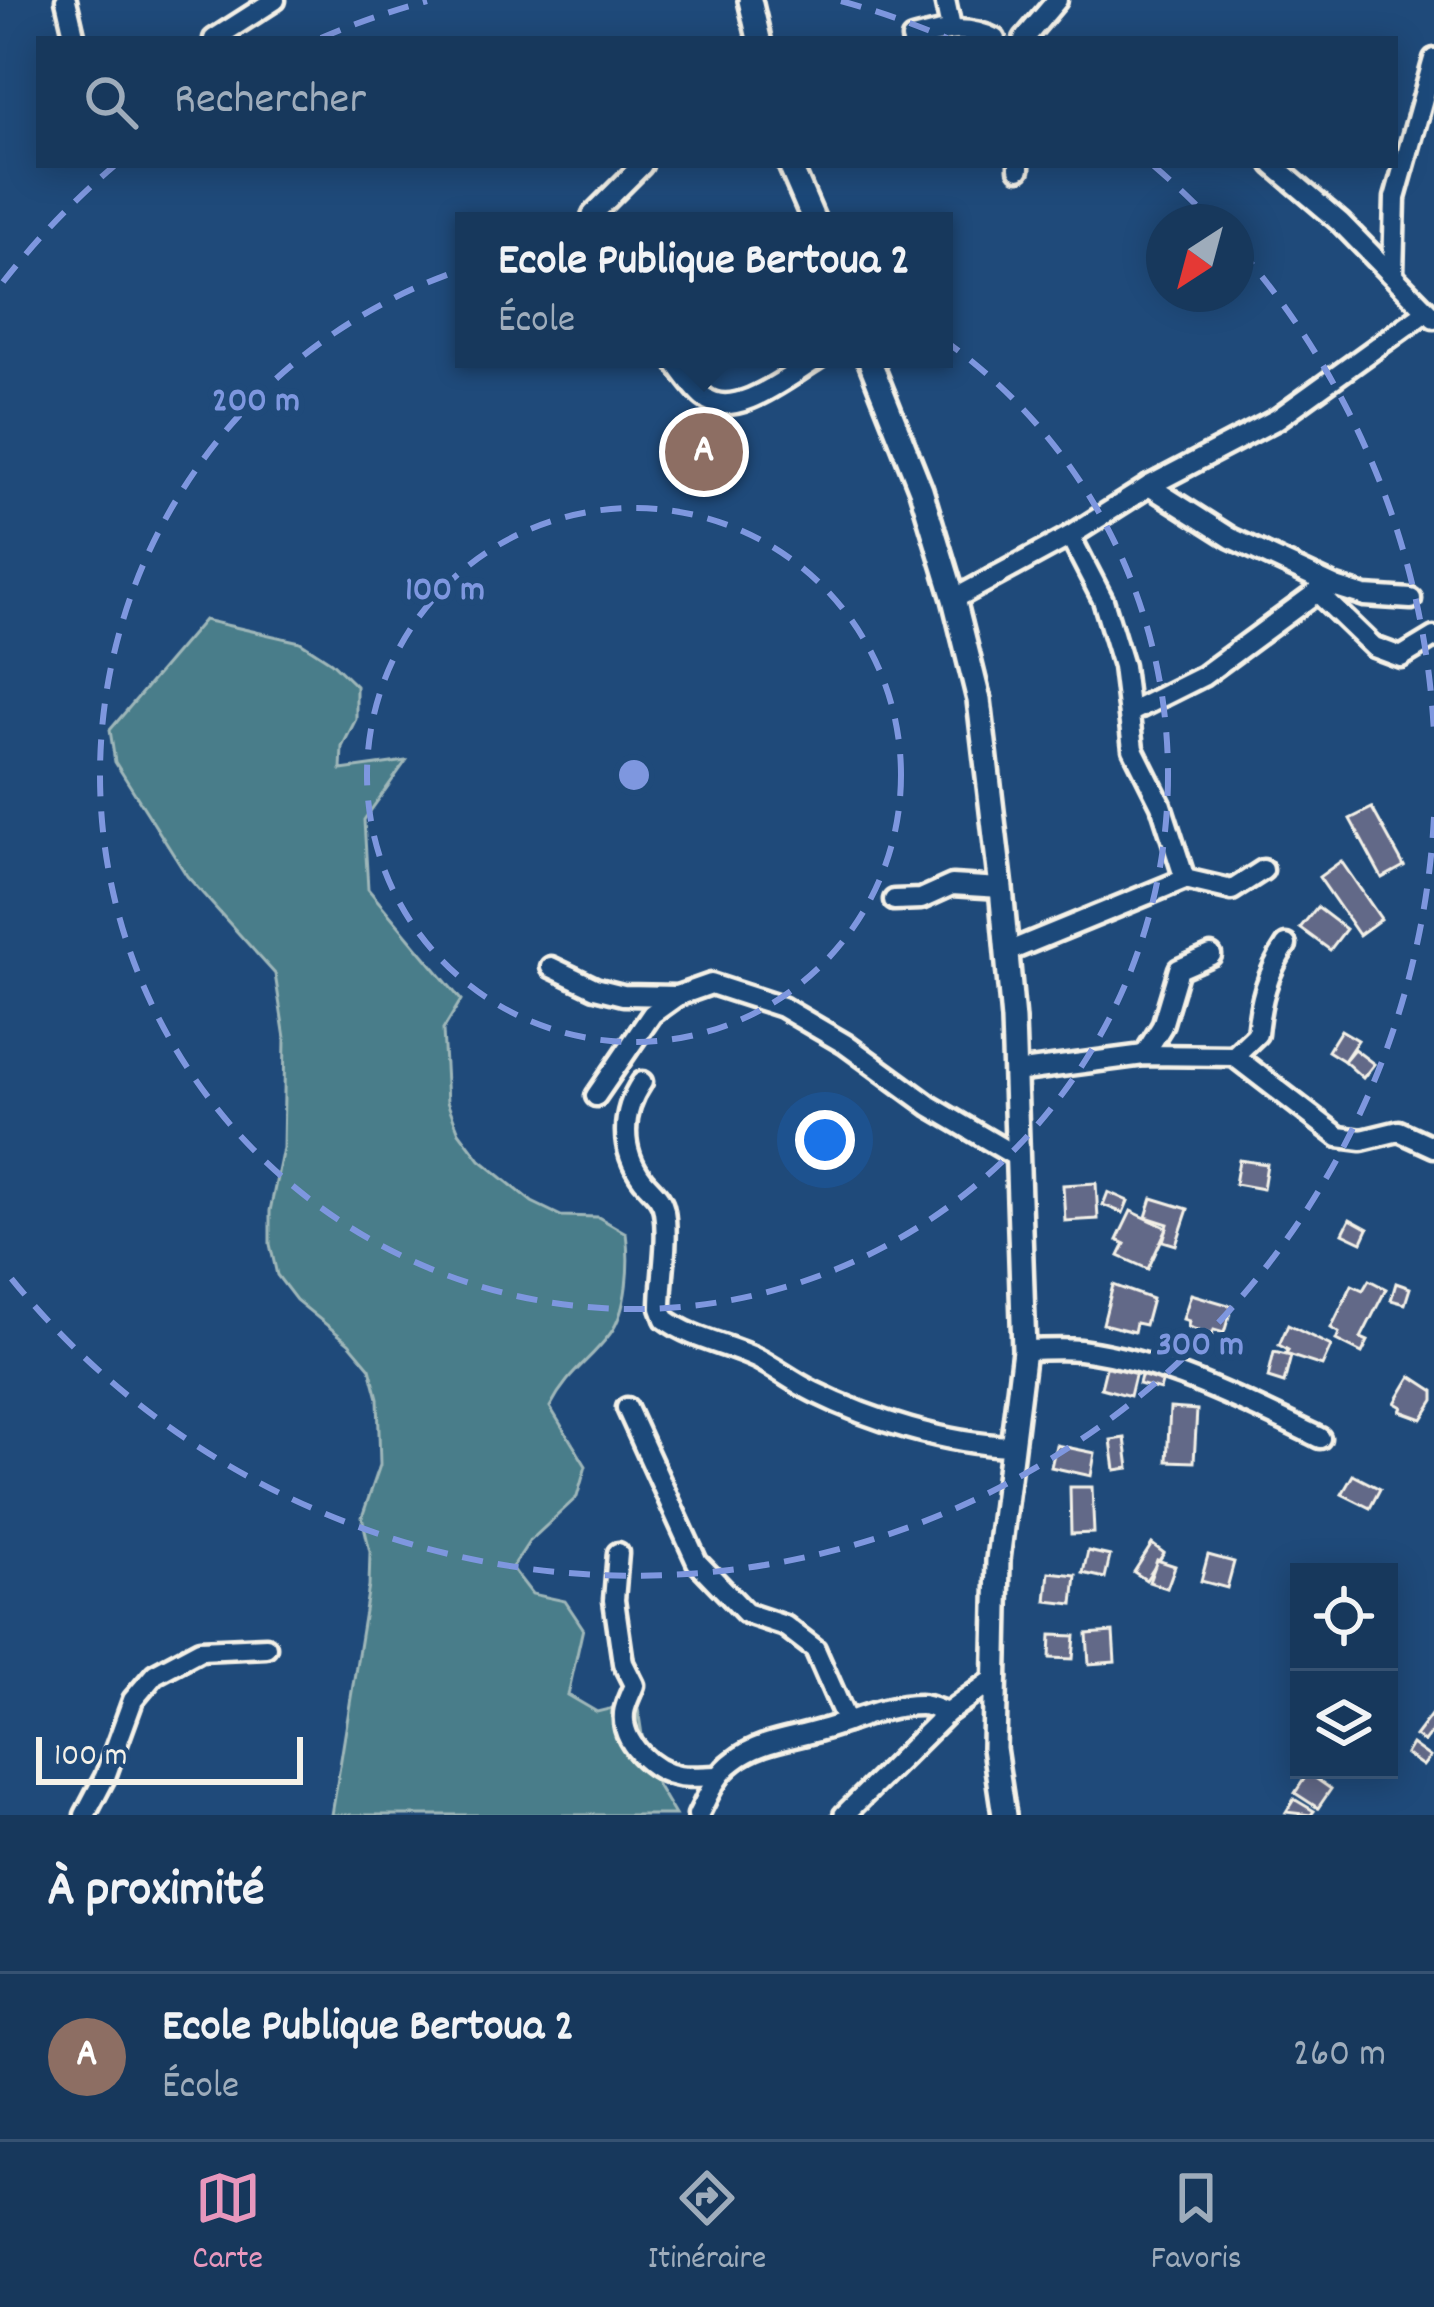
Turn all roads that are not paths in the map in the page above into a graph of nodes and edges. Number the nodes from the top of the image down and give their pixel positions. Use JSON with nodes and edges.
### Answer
{"nodes":[{"id":1,"x":66,"y":0,"type":"edge"},
{"id":2,"x":275,"y":0,"type":"edge"},
{"id":3,"x":750,"y":0,"type":"edge"},
{"id":4,"x":945,"y":0,"type":"edge"},
{"id":5,"x":1057,"y":0,"type":"edge"},
{"id":6,"x":951,"y":28,"type":"junction"},
{"id":7,"x":74,"y":36,"type":"edge"},
{"id":8,"x":219,"y":36,"type":"edge"},
{"id":9,"x":758,"y":36,"type":"edge"},
{"id":10,"x":923,"y":36,"type":"edge"},
{"id":11,"x":989,"y":36,"type":"edge"},
{"id":12,"x":1027,"y":36,"type":"edge"},
{"id":13,"x":1434,"y":59,"type":"edge"},
{"id":14,"x":639,"y":168,"type":"edge"},
{"id":15,"x":791,"y":168,"type":"edge"},
{"id":16,"x":1277,"y":168,"type":"edge"},
{"id":17,"x":595,"y":212,"type":"edge"},
{"id":18,"x":810,"y":212,"type":"edge"},
{"id":19,"x":1393,"y":275,"type":"junction"},
{"id":20,"x":1430,"y":315,"type":"edge"},
{"id":21,"x":680,"y":368,"type":"edge"},
{"id":22,"x":801,"y":368,"type":"edge"},
{"id":23,"x":873,"y":368,"type":"edge"},
{"id":24,"x":1149,"y":486,"type":"junction"},
{"id":25,"x":1070,"y":536,"type":"junction"},
{"id":26,"x":954,"y":599,"type":"junction"},
{"id":27,"x":1412,"y":599,"type":"dead end"},
{"id":28,"x":1434,"y":637,"type":"edge"},
{"id":29,"x":1129,"y":713,"type":"junction"},
{"id":30,"x":1263,"y":871,"type":"dead end"},
{"id":31,"x":1185,"y":879,"type":"junction"},
{"id":32,"x":1001,"y":888,"type":"junction"},
{"id":33,"x":894,"y":901,"type":"dead end"},
{"id":34,"x":1286,"y":945,"type":"dead end"},
{"id":35,"x":1007,"y":952,"type":"junction"},
{"id":36,"x":1210,"y":955,"type":"dead end"},
{"id":37,"x":551,"y":967,"type":"dead end"},
{"id":38,"x":676,"y":996,"type":"junction"},
{"id":39,"x":1144,"y":1055,"type":"junction"},
{"id":40,"x":1234,"y":1056,"type":"junction"},
{"id":41,"x":1015,"y":1072,"type":"junction"},
{"id":42,"x":642,"y":1082,"type":"dead end"},
{"id":43,"x":596,"y":1096,"type":"dead end"},
{"id":44,"x":1434,"y":1147,"type":"edge"},
{"id":45,"x":1018,"y":1157,"type":"junction"},
{"id":46,"x":1024,"y":1349,"type":"junction"},
{"id":47,"x":627,"y":1408,"type":"dead end"},
{"id":48,"x":1320,"y":1438,"type":"dead end"},
{"id":49,"x":1010,"y":1446,"type":"junction"},
{"id":50,"x":618,"y":1553,"type":"dead end"},
{"id":51,"x":266,"y":1648,"type":"dead end"},
{"id":52,"x":997,"y":1676,"type":"junction"},
{"id":53,"x":947,"y":1713,"type":"junction"},
{"id":54,"x":847,"y":1722,"type":"junction"},
{"id":55,"x":719,"y":1776,"type":"junction"},
{"id":56,"x":86,"y":1815,"type":"edge"},
{"id":57,"x":698,"y":1815,"type":"edge"},
{"id":58,"x":844,"y":1815,"type":"edge"},
{"id":59,"x":1004,"y":1815,"type":"edge"}],
"edges":[{"from":1,"to":7,"type":"street"},
{"from":2,"to":8,"type":"street"},
{"from":3,"to":9,"type":"street"},
{"from":4,"to":6,"type":"street"},
{"from":5,"to":12,"type":"street"},
{"from":6,"to":10,"type":"street"},
{"from":6,"to":11,"type":"street"},
{"from":13,"to":19,"type":"street"},
{"from":14,"to":17,"type":"street"},
{"from":15,"to":18,"type":"street"},
{"from":16,"to":19,"type":"street"},
{"from":19,"to":20,"type":"street"},
{"from":20,"to":24,"type":"street"},
{"from":21,"to":22,"type":"street"},
{"from":23,"to":26,"type":"street"},
{"from":24,"to":25,"type":"street"},
{"from":24,"to":27,"type":"street"},
{"from":25,"to":26,"type":"street"},
{"from":25,"to":29,"type":"street"},
{"from":26,"to":32,"type":"street"},
{"from":28,"to":29,"type":"street"},
{"from":29,"to":31,"type":"street"},
{"from":30,"to":31,"type":"street"},
{"from":31,"to":35,"type":"street"},
{"from":32,"to":33,"type":"street"},
{"from":32,"to":35,"type":"street"},
{"from":34,"to":40,"type":"street"},
{"from":35,"to":41,"type":"street"},
{"from":36,"to":39,"type":"street"},
{"from":37,"to":38,"type":"street"},
{"from":38,"to":43,"type":"street"},
{"from":38,"to":45,"type":"street"},
{"from":39,"to":40,"type":"street"},
{"from":39,"to":41,"type":"street"},
{"from":40,"to":44,"type":"street"},
{"from":41,"to":45,"type":"street"},
{"from":42,"to":49,"type":"street"},
{"from":45,"to":46,"type":"street"},
{"from":46,"to":48,"type":"street"},
{"from":46,"to":49,"type":"street"},
{"from":47,"to":54,"type":"street"},
{"from":49,"to":52,"type":"street"},
{"from":50,"to":55,"type":"street"},
{"from":51,"to":56,"type":"street"},
{"from":52,"to":53,"type":"street"},
{"from":52,"to":59,"type":"street"},
{"from":53,"to":54,"type":"street"},
{"from":53,"to":58,"type":"street"},
{"from":54,"to":55,"type":"street"},
{"from":55,"to":57,"type":"street"}]}
